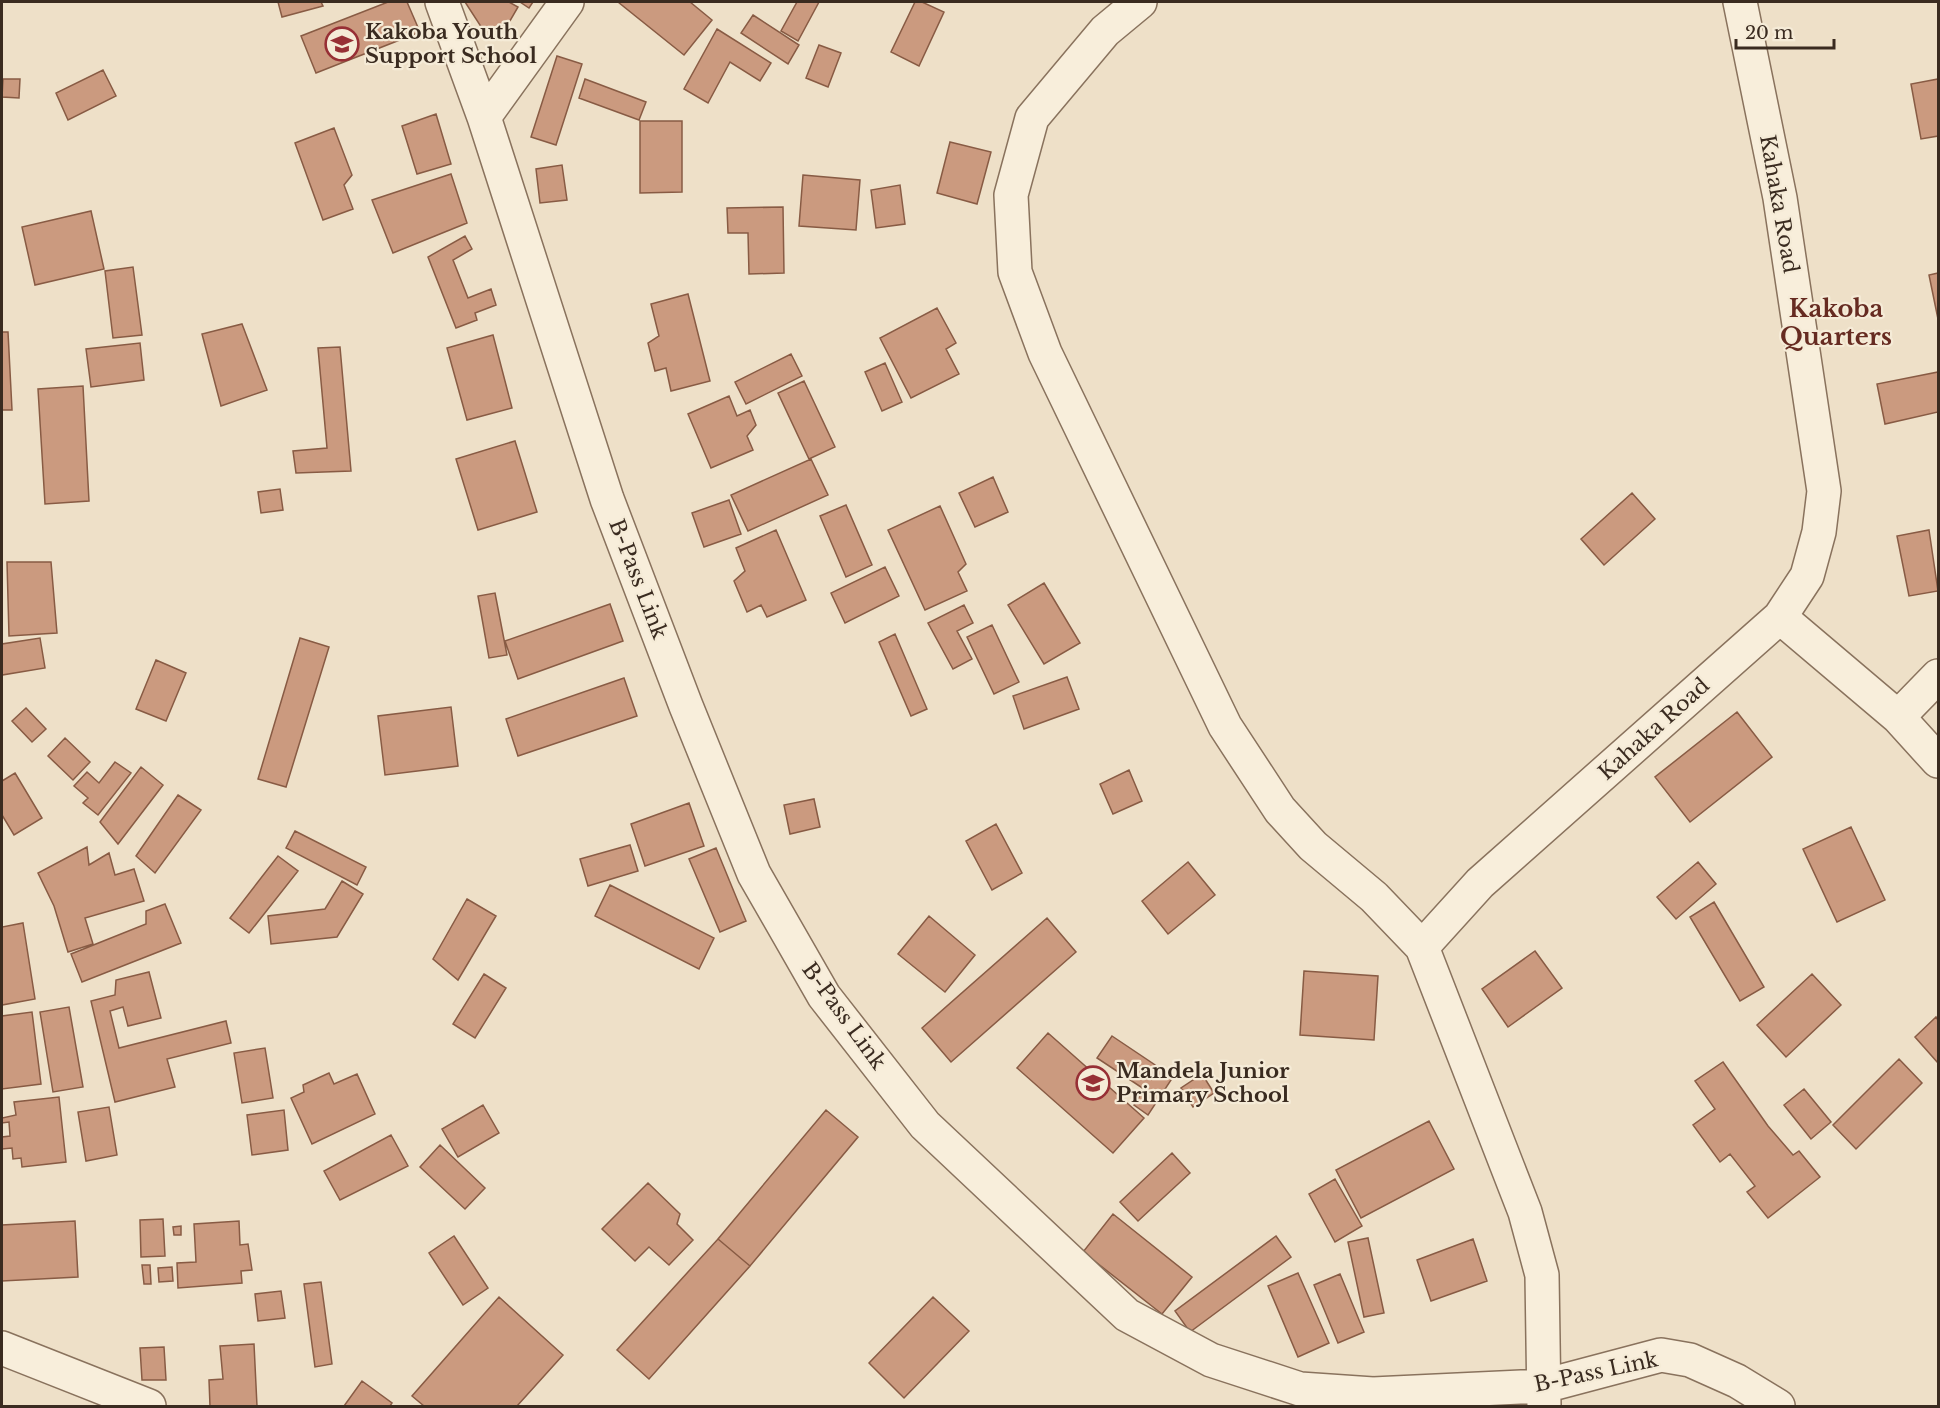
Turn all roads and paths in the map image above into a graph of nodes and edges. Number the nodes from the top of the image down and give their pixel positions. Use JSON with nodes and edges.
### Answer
{"nodes":[{"id":1,"x":441,"y":2,"type":"edge"},
{"id":2,"x":567,"y":2,"type":"edge"},
{"id":3,"x":1140,"y":2,"type":"edge"},
{"id":4,"x":1740,"y":2,"type":"edge"},
{"id":5,"x":484,"y":117,"type":"junction"},
{"id":6,"x":1780,"y":617,"type":"junction"},
{"id":7,"x":1938,"y":676,"type":"edge"},
{"id":8,"x":1898,"y":717,"type":"junction"},
{"id":9,"x":1938,"y":761,"type":"edge"},
{"id":10,"x":1422,"y":947,"type":"junction"},
{"id":11,"x":2,"y":1348,"type":"edge"},
{"id":12,"x":1544,"y":1396,"type":"edge"},
{"id":13,"x":149,"y":1407,"type":"edge"},
{"id":14,"x":1778,"y":1407,"type":"edge"}],
"edges":[{"from":1,"to":5,"type":"street","name":"B-Pass Link"},
{"from":2,"to":5,"type":"street"},
{"from":3,"to":10,"type":"street"},
{"from":4,"to":6,"type":"street","name":"Kahaka Road"},
{"from":5,"to":12,"type":"street","name":"B-Pass Link"},
{"from":6,"to":8,"type":"street"},
{"from":6,"to":10,"type":"street","name":"Kahaka Road"},
{"from":7,"to":8,"type":"street"},
{"from":8,"to":9,"type":"street"},
{"from":10,"to":12,"type":"street"},
{"from":11,"to":13,"type":"street"},
{"from":12,"to":14,"type":"street","name":"B-Pass Link"}]}
